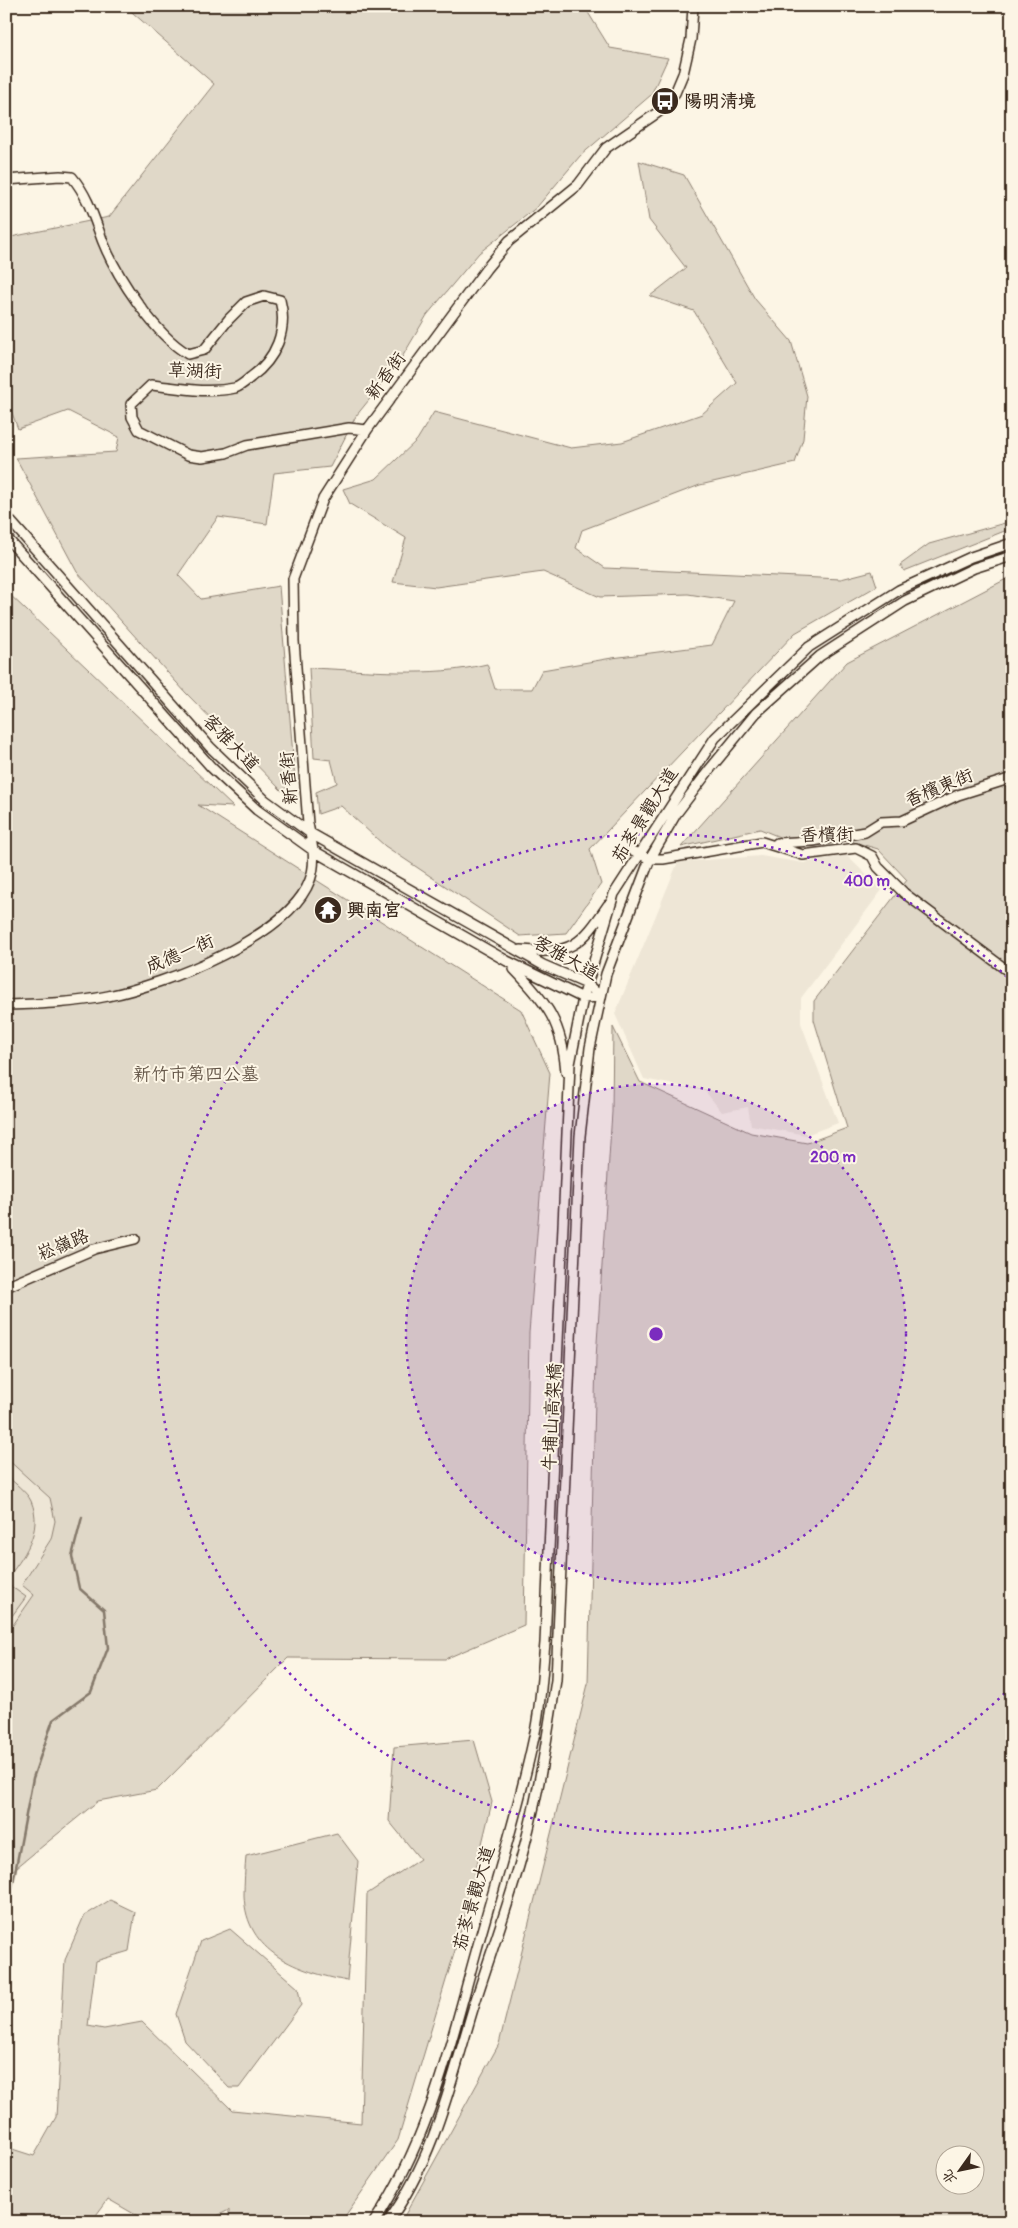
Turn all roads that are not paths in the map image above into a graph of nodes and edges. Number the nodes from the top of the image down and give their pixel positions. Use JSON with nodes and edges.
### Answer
{"nodes":[{"id":1,"x":693,"y":6,"type":"edge"},
{"id":2,"x":6,"y":180,"type":"edge"},
{"id":3,"x":367,"y":430,"type":"junction"},
{"id":4,"x":6,"y":516,"type":"edge"},
{"id":5,"x":6,"y":537,"type":"edge"},
{"id":6,"x":1012,"y":543,"type":"edge"},
{"id":7,"x":1012,"y":556,"type":"edge"},
{"id":8,"x":1012,"y":778,"type":"edge"},
{"id":9,"x":310,"y":833,"type":"junction"},
{"id":10,"x":762,"y":842,"type":"junction"},
{"id":11,"x":314,"y":851,"type":"junction"},
{"id":12,"x":636,"y":852,"type":"junction"},
{"id":13,"x":650,"y":860,"type":"junction"},
{"id":14,"x":614,"y":894,"type":"junction"},
{"id":15,"x":516,"y":949,"type":"junction"},
{"id":16,"x":507,"y":961,"type":"junction"},
{"id":17,"x":1012,"y":974,"type":"edge"},
{"id":18,"x":587,"y":984,"type":"junction"},
{"id":19,"x":601,"y":997,"type":"junction"},
{"id":20,"x":583,"y":998,"type":"junction"},
{"id":21,"x":6,"y":1006,"type":"edge"},
{"id":22,"x":568,"y":1099,"type":"junction"},
{"id":23,"x":135,"y":1238,"type":"dead end"},
{"id":24,"x":562,"y":1268,"type":"joint"},
{"id":25,"x":575,"y":1268,"type":"joint"},
{"id":26,"x":6,"y":1287,"type":"edge"},
{"id":27,"x":547,"y":1568,"type":"joint"},
{"id":28,"x":562,"y":1568,"type":"joint"},
{"id":29,"x":374,"y":2222,"type":"edge"},
{"id":30,"x":388,"y":2222,"type":"edge"}],
"edges":[{"from":1,"to":3,"type":"street","name":"新香街"},
{"from":2,"to":3,"type":"street","name":"草湖街"},
{"from":3,"to":9,"type":"street","name":"新香街"},
{"from":4,"to":9,"type":"street","name":"客雅大道"},
{"from":5,"to":11,"type":"street","name":"客雅大道"},
{"from":6,"to":12,"type":"street","name":"茄苳景觀大道"},
{"from":7,"to":13,"type":"street","name":"茄苳景觀大道"},
{"from":8,"to":10,"type":"street","name":"香檳東街"},
{"from":9,"to":11,"type":"street","name":"新香街"},
{"from":9,"to":15,"type":"street","name":"客雅大道"},
{"from":10,"to":13,"type":"street","name":"香檳街"},
{"from":10,"to":17,"type":"street","name":"香檳街"},
{"from":11,"to":16,"type":"street","name":"客雅大道"},
{"from":11,"to":21,"type":"street","name":"成德一街"},
{"from":12,"to":13,"type":"street"},
{"from":12,"to":14,"type":"street","name":"茄苳景觀大道"},
{"from":13,"to":19,"type":"street","name":"茄苳景觀大道"},
{"from":14,"to":15,"type":"street"},
{"from":14,"to":18,"type":"street","name":"茄苳景觀大道"},
{"from":15,"to":18,"type":"street","name":"客雅大道"},
{"from":16,"to":20,"type":"street","name":"客雅大道"},
{"from":16,"to":22,"type":"street"},
{"from":18,"to":19,"type":"street","name":"客雅大道"},
{"from":18,"to":20,"type":"street","name":"茄苳景觀大道"},
{"from":19,"to":20,"type":"street","name":"客雅大道"},
{"from":19,"to":25,"type":"street","name":"茄苳景觀大道"},
{"from":20,"to":22,"type":"street","name":"茄苳景觀大道"},
{"from":22,"to":24,"type":"street","name":"茄苳景觀大道"},
{"from":23,"to":26,"type":"street","name":"崧嶺路"},
{"from":24,"to":27,"type":"street","name":"牛埔山高架橋"},
{"from":25,"to":28,"type":"street","name":"牛埔山高架橋"},
{"from":27,"to":29,"type":"street","name":"茄苳景觀大道"},
{"from":28,"to":30,"type":"street","name":"茄苳景觀大道"}]}
